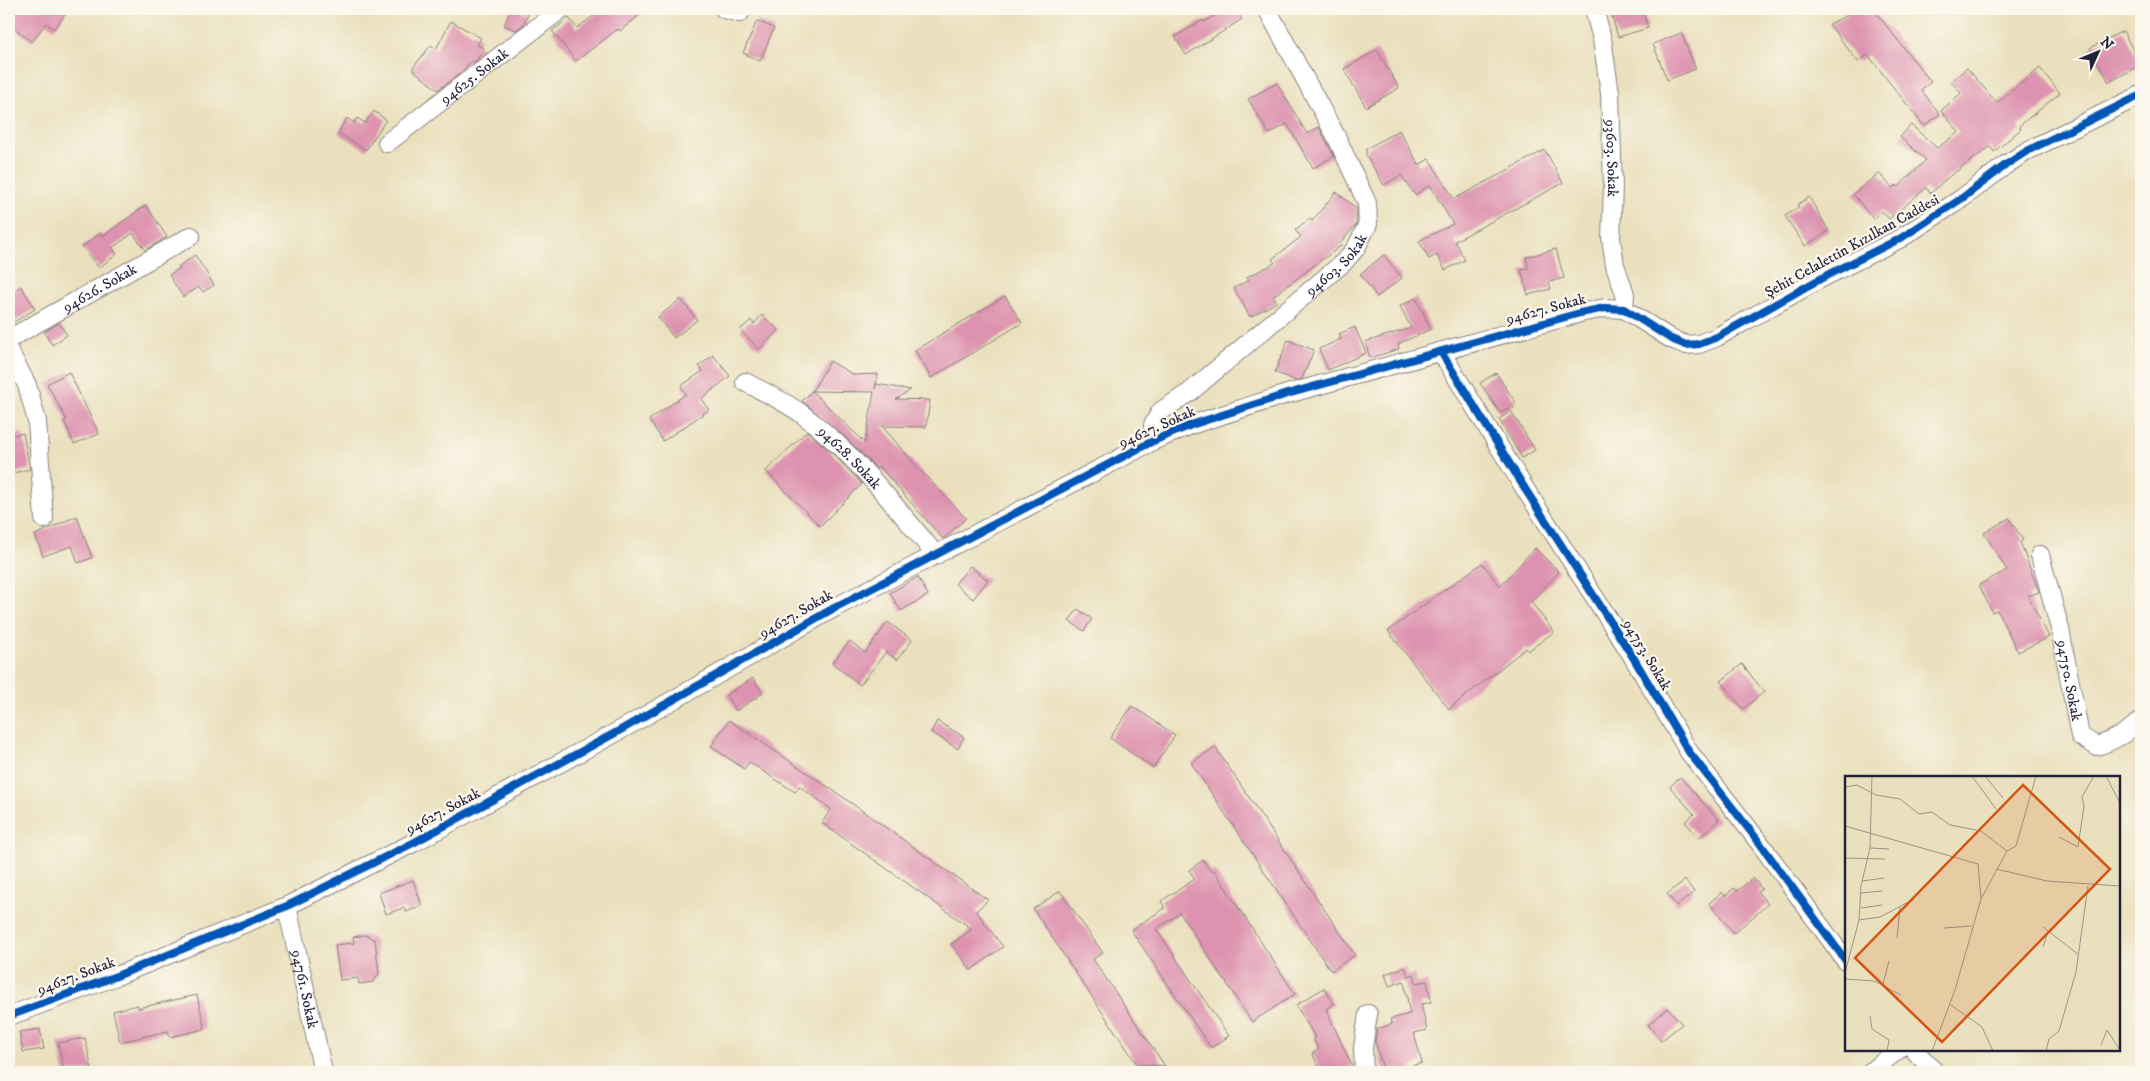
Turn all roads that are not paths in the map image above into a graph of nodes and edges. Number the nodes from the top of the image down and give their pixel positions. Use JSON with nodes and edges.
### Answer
{"nodes":[{"id":1,"x":561,"y":9,"type":"edge"},
{"id":2,"x":1267,"y":9,"type":"edge"},
{"id":3,"x":1594,"y":9,"type":"edge"},
{"id":4,"x":2141,"y":95,"type":"edge"},
{"id":5,"x":387,"y":143,"type":"dead end"},
{"id":6,"x":191,"y":236,"type":"dead end"},
{"id":7,"x":1624,"y":309,"type":"junction"},
{"id":8,"x":9,"y":339,"type":"edge"},
{"id":9,"x":9,"y":350,"type":"edge"},
{"id":10,"x":1441,"y":352,"type":"junction"},
{"id":11,"x":745,"y":382,"type":"dead end"},
{"id":12,"x":1153,"y":441,"type":"junction"},
{"id":13,"x":44,"y":519,"type":"dead end"},
{"id":14,"x":936,"y":555,"type":"junction"},
{"id":15,"x":2040,"y":555,"type":"dead end"},
{"id":16,"x":2141,"y":721,"type":"edge"},
{"id":17,"x":287,"y":906,"type":"junction"},
{"id":18,"x":1845,"y":960,"type":"edge"},
{"id":19,"x":1368,"y":1014,"type":"dead end"},
{"id":20,"x":9,"y":1016,"type":"edge"},
{"id":21,"x":1897,"y":1051,"type":"edge"},
{"id":22,"x":1915,"y":1051,"type":"edge"},
{"id":23,"x":323,"y":1072,"type":"edge"},
{"id":24,"x":1364,"y":1072,"type":"edge"},
{"id":25,"x":1870,"y":1072,"type":"edge"},
{"id":26,"x":1935,"y":1072,"type":"edge"}],
"edges":[{"from":1,"to":5,"type":"street","name":"94625. Sokak"},
{"from":2,"to":12,"type":"street","name":"94603. Sokak"},
{"from":3,"to":7,"type":"street","name":"93603. Sokak"},
{"from":4,"to":7,"type":"street","name":"Şehit Celalettin Kızılkan Caddesi"},
{"from":6,"to":8,"type":"street","name":"94626. Sokak"},
{"from":7,"to":10,"type":"street","name":"94627. Sokak"},
{"from":9,"to":13,"type":"street"},
{"from":10,"to":12,"type":"street","name":"94627. Sokak"},
{"from":10,"to":18,"type":"street","name":"94753. Sokak"},
{"from":11,"to":14,"type":"street","name":"94628. Sokak"},
{"from":12,"to":14,"type":"street","name":"94627. Sokak"},
{"from":14,"to":17,"type":"street","name":"94627. Sokak"},
{"from":15,"to":16,"type":"street","name":"94750. Sokak"},
{"from":17,"to":20,"type":"street","name":"94627. Sokak"},
{"from":17,"to":23,"type":"street","name":"94761. Sokak"},
{"from":19,"to":24,"type":"street"},
{"from":21,"to":25,"type":"street"},
{"from":22,"to":26,"type":"street"}]}
